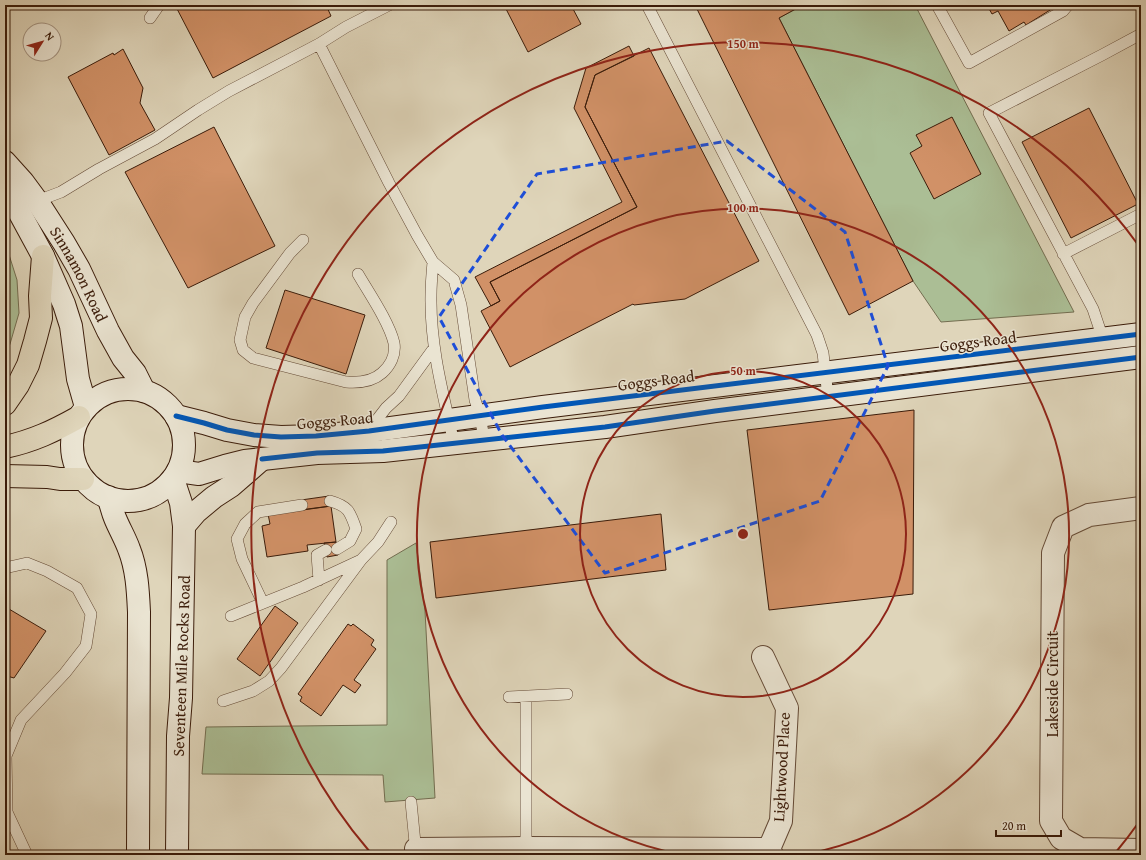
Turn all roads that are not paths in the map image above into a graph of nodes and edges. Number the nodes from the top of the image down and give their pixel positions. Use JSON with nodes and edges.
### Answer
{"nodes":[{"id":1,"x":160,"y":5,"type":"edge"},
{"id":2,"x":389,"y":5,"type":"edge"},
{"id":3,"x":647,"y":5,"type":"edge"},
{"id":4,"x":937,"y":5,"type":"edge"},
{"id":5,"x":1068,"y":5,"type":"edge"},
{"id":6,"x":150,"y":18,"type":"dead end"},
{"id":7,"x":1141,"y":34,"type":"edge"},
{"id":8,"x":318,"y":44,"type":"junction"},
{"id":9,"x":5,"y":162,"type":"edge"},
{"id":10,"x":5,"y":186,"type":"edge"},
{"id":11,"x":37,"y":201,"type":"junction"},
{"id":12,"x":1141,"y":214,"type":"edge"},
{"id":13,"x":304,"y":240,"type":"dead end"},
{"id":14,"x":1063,"y":254,"type":"junction"},
{"id":15,"x":43,"y":256,"type":"junction"},
{"id":16,"x":433,"y":262,"type":"junction"},
{"id":17,"x":358,"y":274,"type":"dead end"},
{"id":18,"x":1141,"y":334,"type":"edge"},
{"id":19,"x":1103,"y":339,"type":"junction"},
{"id":20,"x":434,"y":348,"type":"junction"},
{"id":21,"x":1141,"y":357,"type":"edge"},
{"id":22,"x":825,"y":373,"type":"junction"},
{"id":23,"x":144,"y":392,"type":"junction"},
{"id":24,"x":828,"y":397,"type":"junction"},
{"id":25,"x":5,"y":404,"type":"edge"},
{"id":26,"x":83,"y":412,"type":"junction"},
{"id":27,"x":176,"y":416,"type":"junction"},
{"id":28,"x":480,"y":416,"type":"junction"},
{"id":29,"x":449,"y":420,"type":"junction"},
{"id":30,"x":369,"y":431,"type":"junction"},
{"id":31,"x":484,"y":439,"type":"junction"},
{"id":32,"x":454,"y":443,"type":"junction"},
{"id":33,"x":5,"y":447,"type":"edge"},
{"id":34,"x":262,"y":459,"type":"junction"},
{"id":35,"x":175,"y":475,"type":"junction"},
{"id":36,"x":5,"y":476,"type":"edge"},
{"id":37,"x":83,"y":479,"type":"junction"},
{"id":38,"x":108,"y":497,"type":"junction"},
{"id":39,"x":330,"y":501,"type":"dead end"},
{"id":40,"x":302,"y":505,"type":"dead end"},
{"id":41,"x":1141,"y":508,"type":"edge"},
{"id":42,"x":391,"y":522,"type":"dead end"},
{"id":43,"x":184,"y":526,"type":"junction"},
{"id":44,"x":361,"y":560,"type":"junction"},
{"id":45,"x":5,"y":568,"type":"edge"},
{"id":46,"x":319,"y":580,"type":"junction"},
{"id":47,"x":264,"y":603,"type":"junction"},
{"id":48,"x":232,"y":616,"type":"dead end"},
{"id":49,"x":763,"y":657,"type":"dead end"},
{"id":50,"x":567,"y":694,"type":"dead end"},
{"id":51,"x":526,"y":697,"type":"junction"},
{"id":52,"x":509,"y":698,"type":"dead end"},
{"id":53,"x":223,"y":701,"type":"dead end"},
{"id":54,"x":411,"y":802,"type":"dead end"},
{"id":55,"x":526,"y":848,"type":"junction"},
{"id":56,"x":1141,"y":850,"type":"edge"},
{"id":57,"x":416,"y":852,"type":"edge"},
{"id":58,"x":771,"y":852,"type":"edge"},
{"id":59,"x":27,"y":855,"type":"edge"},
{"id":60,"x":138,"y":855,"type":"edge"},
{"id":61,"x":177,"y":855,"type":"edge"}],
"edges":[{"from":1,"to":6,"type":"lane"},
{"from":2,"to":8,"type":"lane"},
{"from":3,"to":22,"type":"lane"},
{"from":4,"to":5,"type":"lane"},
{"from":7,"to":14,"type":"lane"},
{"from":8,"to":11,"type":"lane"},
{"from":8,"to":16,"type":"lane"},
{"from":9,"to":11,"type":"main road","name":"Sinnamon Road"},
{"from":10,"to":15,"type":"main road","name":"Sinnamon Road"},
{"from":11,"to":23,"type":"main road","name":"Sinnamon Road"},
{"from":12,"to":14,"type":"lane"},
{"from":13,"to":17,"type":"lane"},
{"from":14,"to":19,"type":"lane"},
{"from":15,"to":25,"type":"highway"},
{"from":15,"to":26,"type":"main road","name":"Sinnamon Road"},
{"from":16,"to":20,"type":"lane"},
{"from":16,"to":28,"type":"lane"},
{"from":18,"to":19,"type":"main road","name":"Goggs Road"},
{"from":19,"to":22,"type":"main road","name":"Goggs Road"},
{"from":20,"to":29,"type":"lane"},
{"from":20,"to":30,"type":"lane"},
{"from":21,"to":24,"type":"main road","name":"Goggs Road"},
{"from":22,"to":24,"type":"lane"},
{"from":22,"to":28,"type":"main road","name":"Goggs Road"},
{"from":23,"to":26,"type":"main road"},
{"from":23,"to":27,"type":"main road"},
{"from":24,"to":31,"type":"main road","name":"Goggs Road"},
{"from":26,"to":33,"type":"highway"},
{"from":26,"to":37,"type":"main road"},
{"from":27,"to":30,"type":"main road","name":"Goggs Road"},
{"from":27,"to":35,"type":"main road"},
{"from":28,"to":29,"type":"main road","name":"Goggs Road"},
{"from":28,"to":31,"type":"lane"},
{"from":29,"to":30,"type":"main road","name":"Goggs Road"},
{"from":29,"to":32,"type":"lane"},
{"from":31,"to":32,"type":"main road","name":"Goggs Road"},
{"from":32,"to":34,"type":"main road","name":"Goggs Road"},
{"from":34,"to":35,"type":"main road","name":"Goggs Road"},
{"from":34,"to":43,"type":"main road"},
{"from":35,"to":38,"type":"main road"},
{"from":35,"to":43,"type":"main road","name":"Seventeen Mile Rocks Road"},
{"from":36,"to":37,"type":"highway"},
{"from":37,"to":38,"type":"main road"},
{"from":38,"to":60,"type":"main road"},
{"from":39,"to":46,"type":"lane"},
{"from":40,"to":47,"type":"lane"},
{"from":41,"to":56,"type":"main road","name":"Lakeside Circuit"},
{"from":42,"to":44,"type":"lane"},
{"from":43,"to":61,"type":"main road","name":"Seventeen Mile Rocks Road"},
{"from":44,"to":46,"type":"lane"},
{"from":44,"to":53,"type":"lane"},
{"from":45,"to":59,"type":"lane"},
{"from":46,"to":47,"type":"lane"},
{"from":47,"to":48,"type":"lane"},
{"from":49,"to":58,"type":"main road","name":"Lightwood Place"},
{"from":50,"to":51,"type":"lane"},
{"from":51,"to":52,"type":"lane"},
{"from":51,"to":55,"type":"lane"},
{"from":54,"to":57,"type":"lane"},
{"from":55,"to":57,"type":"main road"},
{"from":55,"to":58,"type":"main road"}]}
